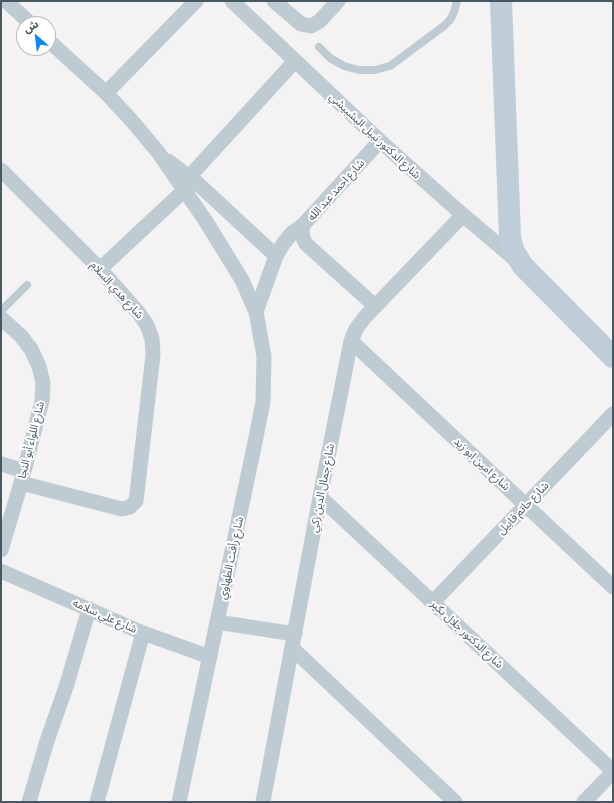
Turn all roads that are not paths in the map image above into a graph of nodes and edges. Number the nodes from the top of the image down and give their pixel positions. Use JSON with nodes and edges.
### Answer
{"nodes":[{"id":1,"x":196,"y":1,"type":"edge"},
{"id":2,"x":232,"y":1,"type":"edge"},
{"id":3,"x":274,"y":1,"type":"edge"},
{"id":4,"x":338,"y":1,"type":"edge"},
{"id":5,"x":457,"y":1,"type":"edge"},
{"id":6,"x":502,"y":1,"type":"edge"},
{"id":7,"x":11,"y":2,"type":"edge"},
{"id":8,"x":24,"y":16,"type":"edge"},
{"id":9,"x":56,"y":47,"type":"edge"},
{"id":10,"x":319,"y":47,"type":"dead end"},
{"id":11,"x":295,"y":61,"type":"junction"},
{"id":12,"x":106,"y":93,"type":"junction"},
{"id":13,"x":380,"y":141,"type":"junction"},
{"id":14,"x":1,"y":170,"type":"edge"},
{"id":15,"x":189,"y":183,"type":"junction"},
{"id":16,"x":463,"y":215,"type":"junction"},
{"id":17,"x":303,"y":225,"type":"junction"},
{"id":18,"x":276,"y":256,"type":"junction"},
{"id":19,"x":523,"y":266,"type":"junction"},
{"id":20,"x":100,"y":269,"type":"junction"},
{"id":21,"x":27,"y":285,"type":"dead end"},
{"id":22,"x":375,"y":306,"type":"junction"},
{"id":23,"x":1,"y":310,"type":"edge"},
{"id":24,"x":256,"y":312,"type":"junction"},
{"id":25,"x":1,"y":318,"type":"edge"},
{"id":26,"x":352,"y":341,"type":"junction"},
{"id":27,"x":613,"y":357,"type":"edge"},
{"id":28,"x":613,"y":414,"type":"edge"},
{"id":29,"x":1,"y":464,"type":"edge"},
{"id":30,"x":23,"y":477,"type":"junction"},
{"id":31,"x":320,"y":497,"type":"junction"},
{"id":32,"x":526,"y":505,"type":"junction"},
{"id":33,"x":1,"y":550,"type":"edge"},
{"id":34,"x":1,"y":571,"type":"edge"},
{"id":35,"x":613,"y":587,"type":"edge"},
{"id":36,"x":433,"y":602,"type":"junction"},
{"id":37,"x":89,"y":609,"type":"junction"},
{"id":38,"x":217,"y":622,"type":"junction"},
{"id":39,"x":144,"y":633,"type":"junction"},
{"id":40,"x":293,"y":641,"type":"junction"},
{"id":41,"x":210,"y":657,"type":"junction"},
{"id":42,"x":613,"y":771,"type":"edge"},
{"id":43,"x":265,"y":801,"type":"edge"},
{"id":44,"x":29,"y":802,"type":"edge"},
{"id":45,"x":97,"y":802,"type":"edge"},
{"id":46,"x":179,"y":802,"type":"edge"},
{"id":47,"x":455,"y":802,"type":"edge"},
{"id":48,"x":584,"y":802,"type":"edge"}],
"edges":[{"from":1,"to":12,"type":"street"},
{"from":2,"to":11,"type":"street","name":"شارع الدكتور نبيل البشبيشي"},
{"from":3,"to":4,"type":"street"},
{"from":5,"to":10,"type":"lane"},
{"from":6,"to":19,"type":"street","name":"شارع الدكتور نبيل البشبيشي"},
{"from":7,"to":8,"type":"street"},
{"from":9,"to":12,"type":"street","name":"شارع رأفت الطهاوي"},
{"from":11,"to":13,"type":"street","name":"شارع الدكتور نبيل البشبيشي"},
{"from":11,"to":15,"type":"street"},
{"from":12,"to":15,"type":"street","name":"شارع رأفت الطهاوي"},
{"from":13,"to":16,"type":"street","name":"شارع الدكتور نبيل البشبيشي"},
{"from":13,"to":17,"type":"street","name":"شارع احمد عبد الله"},
{"from":14,"to":20,"type":"street","name":"شارع هدي السلام"},
{"from":15,"to":18,"type":"street","name":"شارع رأفت الطهاوي"},
{"from":15,"to":20,"type":"street"},
{"from":15,"to":24,"type":"street","name":"شارع رأفت الطهاوي"},
{"from":16,"to":19,"type":"street","name":"شارع الدكتور نبيل البشبيشي"},
{"from":16,"to":22,"type":"street","name":"شارع جمال الدين زكي"},
{"from":17,"to":18,"type":"street","name":"شارع رأفت الطهاوي"},
{"from":17,"to":22,"type":"street","name":"شارع احمد عبد الله"},
{"from":18,"to":24,"type":"street","name":"شارع رأفت الطهاوي"},
{"from":19,"to":27,"type":"street","name":"شارع الدكتور نبيل البشبيشي"},
{"from":20,"to":30,"type":"street","name":"شارع هدي السلام"},
{"from":21,"to":23,"type":"lane"},
{"from":22,"to":26,"type":"street","name":"شارع جمال الدين زكي"},
{"from":24,"to":38,"type":"street","name":"شارع رأفت الطهاوي"},
{"from":25,"to":30,"type":"street","name":"شارع اللواء أبو النجا"},
{"from":26,"to":31,"type":"street","name":"شارع جمال الدين زكي"},
{"from":26,"to":32,"type":"street","name":"شارع امين ابو زيد"},
{"from":28,"to":32,"type":"street","name":"شارع حاتم قابيل"},
{"from":29,"to":30,"type":"street"},
{"from":30,"to":33,"type":"street","name":"شارع اللواء أبو النجا"},
{"from":31,"to":36,"type":"street","name":"شارع الدكتور جلال بكير"},
{"from":31,"to":40,"type":"street","name":"شارع جمال الدين زكي"},
{"from":32,"to":35,"type":"street","name":"شارع امين ابو زيد"},
{"from":32,"to":36,"type":"street","name":"شارع حاتم قابيل"},
{"from":34,"to":37,"type":"street","name":"شارع علي سلامه"},
{"from":36,"to":42,"type":"street","name":"شارع الدكتور جلال بكير"},
{"from":37,"to":39,"type":"street","name":"شارع علي سلامه"},
{"from":37,"to":44,"type":"street"},
{"from":38,"to":40,"type":"street"},
{"from":38,"to":41,"type":"street","name":"شارع رأفت الطهاوي"},
{"from":39,"to":41,"type":"street","name":"شارع علي سلامه"},
{"from":39,"to":45,"type":"street"},
{"from":40,"to":43,"type":"street","name":"شارع جمال الدين زكي"},
{"from":40,"to":47,"type":"street"},
{"from":41,"to":46,"type":"street","name":"شارع رأفت الطهاوي"},
{"from":42,"to":48,"type":"street"}]}
